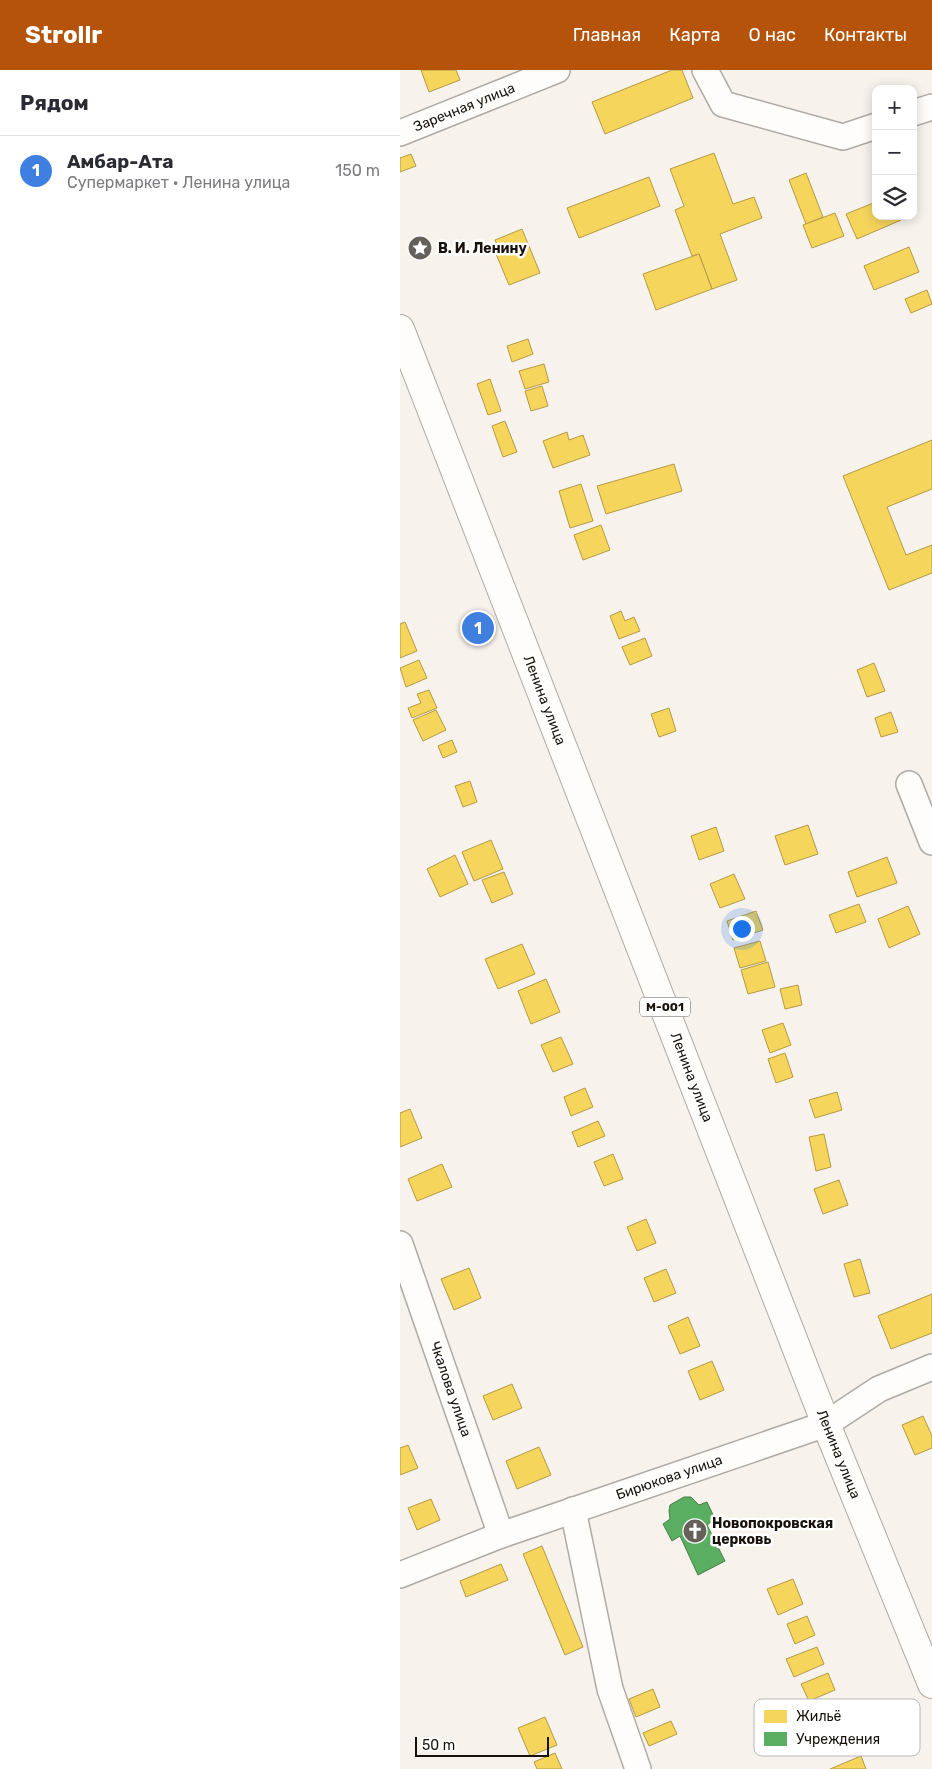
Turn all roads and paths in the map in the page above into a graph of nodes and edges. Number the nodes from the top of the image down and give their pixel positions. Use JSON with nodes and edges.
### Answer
{"nodes":[{"id":1,"x":557,"y":70,"type":"edge"},
{"id":2,"x":705,"y":70,"type":"edge"},
{"id":3,"x":932,"y":107,"type":"edge"},
{"id":4,"x":917,"y":112,"type":"edge"},
{"id":5,"x":872,"y":127,"type":"edge"},
{"id":6,"x":400,"y":133,"type":"edge"},
{"id":7,"x":400,"y":329,"type":"edge"},
{"id":8,"x":909,"y":784,"type":"dead end"},
{"id":9,"x":932,"y":842,"type":"edge"},
{"id":10,"x":400,"y":1244,"type":"edge"},
{"id":11,"x":932,"y":1367,"type":"edge"},
{"id":12,"x":826,"y":1424,"type":"junction"},
{"id":13,"x":573,"y":1510,"type":"junction"},
{"id":14,"x":501,"y":1535,"type":"junction"},
{"id":15,"x":400,"y":1575,"type":"edge"},
{"id":16,"x":932,"y":1684,"type":"edge"},
{"id":17,"x":638,"y":1769,"type":"edge"}],
"edges":[{"from":1,"to":6,"type":"street","name":"Заречная улица"},
{"from":2,"to":5,"type":"street"},
{"from":3,"to":4,"type":"street"},
{"from":7,"to":12,"type":"main road","name":"Ленина улица","number":"М-001"},
{"from":8,"to":9,"type":"street"},
{"from":10,"to":14,"type":"street","name":"Чкалова улица"},
{"from":11,"to":12,"type":"street","name":"Бирюкова улица"},
{"from":12,"to":13,"type":"street","name":"Бирюкова улица"},
{"from":12,"to":16,"type":"main road","name":"Ленина улица","number":"М-001"},
{"from":13,"to":14,"type":"street","name":"Бирюкова улица"},
{"from":13,"to":17,"type":"street"},
{"from":14,"to":15,"type":"street","name":"Бирюкова улица"}]}
